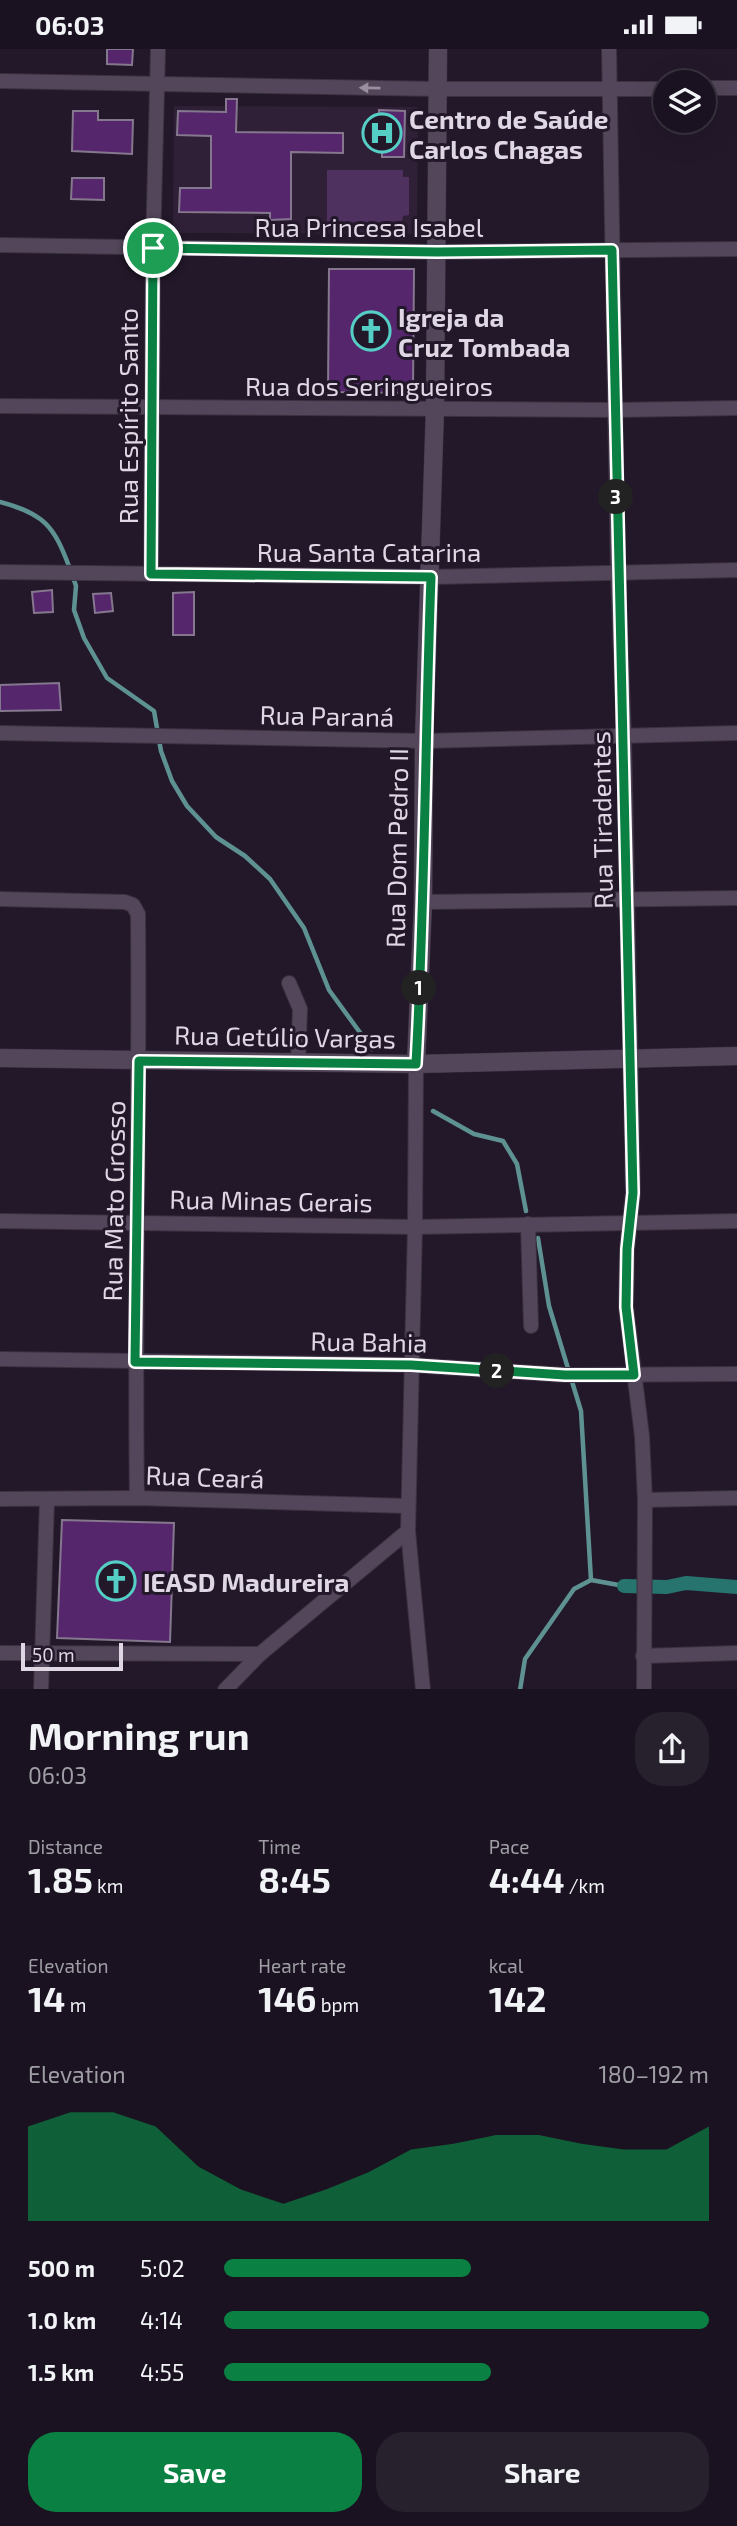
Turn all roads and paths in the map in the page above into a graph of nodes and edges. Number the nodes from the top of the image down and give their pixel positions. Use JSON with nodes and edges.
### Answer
{"nodes":[{"id":1,"x":158,"y":49,"type":"edge"},
{"id":2,"x":438,"y":49,"type":"edge"},
{"id":3,"x":609,"y":49,"type":"edge"},
{"id":4,"x":0,"y":81,"type":"edge"},
{"id":5,"x":157,"y":85,"type":"junction"},
{"id":6,"x":716,"y":88,"type":"edge"},
{"id":7,"x":737,"y":88,"type":"edge"},
{"id":8,"x":438,"y":89,"type":"junction"},
{"id":9,"x":610,"y":89,"type":"junction"},
{"id":10,"x":653,"y":89,"type":"edge"},
{"id":11,"x":0,"y":245,"type":"edge"},
{"id":12,"x":153,"y":248,"type":"junction"},
{"id":13,"x":737,"y":249,"type":"edge"},
{"id":14,"x":612,"y":250,"type":"junction"},
{"id":15,"x":437,"y":252,"type":"junction"},
{"id":16,"x":0,"y":406,"type":"edge"},
{"id":17,"x":152,"y":408,"type":"junction"},
{"id":18,"x":737,"y":408,"type":"edge"},
{"id":19,"x":435,"y":409,"type":"junction"},
{"id":20,"x":615,"y":410,"type":"junction"},
{"id":21,"x":737,"y":570,"type":"edge"},
{"id":22,"x":0,"y":572,"type":"edge"},
{"id":23,"x":151,"y":574,"type":"junction"},
{"id":24,"x":618,"y":574,"type":"junction"},
{"id":25,"x":431,"y":577,"type":"junction"},
{"id":26,"x":0,"y":733,"type":"edge"},
{"id":27,"x":737,"y":733,"type":"edge"},
{"id":28,"x":624,"y":737,"type":"junction"},
{"id":29,"x":425,"y":741,"type":"junction"},
{"id":30,"x":737,"y":898,"type":"edge"},
{"id":31,"x":0,"y":899,"type":"edge"},
{"id":32,"x":627,"y":901,"type":"junction"},
{"id":33,"x":423,"y":902,"type":"junction"},
{"id":34,"x":289,"y":983,"type":"dead end"},
{"id":35,"x":737,"y":1056,"type":"edge"},
{"id":36,"x":630,"y":1057,"type":"junction"},
{"id":37,"x":0,"y":1058,"type":"edge"},
{"id":38,"x":139,"y":1061,"type":"junction"},
{"id":39,"x":298,"y":1062,"type":"junction"},
{"id":40,"x":416,"y":1064,"type":"junction"},
{"id":41,"x":0,"y":1221,"type":"edge"},
{"id":42,"x":630,"y":1221,"type":"junction"},
{"id":43,"x":737,"y":1221,"type":"edge"},
{"id":44,"x":137,"y":1223,"type":"junction"},
{"id":45,"x":528,"y":1224,"type":"junction"},
{"id":46,"x":415,"y":1227,"type":"junction"},
{"id":47,"x":531,"y":1326,"type":"dead end"},
{"id":48,"x":0,"y":1359,"type":"edge"},
{"id":49,"x":135,"y":1362,"type":"junction"},
{"id":50,"x":411,"y":1365,"type":"junction"},
{"id":51,"x":737,"y":1374,"type":"edge"},
{"id":52,"x":634,"y":1375,"type":"junction"},
{"id":53,"x":137,"y":1498,"type":"junction"},
{"id":54,"x":0,"y":1499,"type":"edge"},
{"id":55,"x":737,"y":1499,"type":"edge"},
{"id":56,"x":47,"y":1500,"type":"junction"},
{"id":57,"x":645,"y":1500,"type":"junction"},
{"id":58,"x":408,"y":1506,"type":"junction"},
{"id":59,"x":408,"y":1531,"type":"junction"},
{"id":60,"x":0,"y":1653,"type":"edge"},
{"id":61,"x":42,"y":1653,"type":"junction"},
{"id":62,"x":737,"y":1653,"type":"edge"},
{"id":63,"x":260,"y":1654,"type":"junction"},
{"id":64,"x":643,"y":1656,"type":"junction"},
{"id":65,"x":423,"y":1688,"type":"edge"},
{"id":66,"x":41,"y":1689,"type":"edge"},
{"id":67,"x":225,"y":1689,"type":"edge"},
{"id":68,"x":644,"y":1689,"type":"edge"}],
"edges":[{"from":1,"to":5,"type":"street","name":"Rua Espírito Santo"},
{"from":2,"to":8,"type":"street","name":"Rua Dom Pedro II"},
{"from":3,"to":9,"type":"street","name":"Rua Tiradentes"},
{"from":4,"to":5,"type":"street"},
{"from":8,"to":5,"type":"street","one_way":true},
{"from":5,"to":12,"type":"street","name":"Rua Espírito Santo"},
{"from":6,"to":7,"type":"street"},
{"from":8,"to":9,"type":"street"},
{"from":8,"to":15,"type":"street","name":"Rua Dom Pedro II"},
{"from":9,"to":10,"type":"street"},
{"from":9,"to":14,"type":"street","name":"Rua Tiradentes"},
{"from":11,"to":12,"type":"street","name":"Rua Princesa Isabel"},
{"from":12,"to":15,"type":"street","name":"Rua Princesa Isabel"},
{"from":12,"to":17,"type":"street","name":"Rua Espírito Santo"},
{"from":13,"to":14,"type":"street","name":"Rua Princesa Isabel"},
{"from":14,"to":15,"type":"street","name":"Rua Princesa Isabel"},
{"from":14,"to":20,"type":"street","name":"Rua Tiradentes"},
{"from":15,"to":19,"type":"street","name":"Rua Dom Pedro II"},
{"from":16,"to":17,"type":"street","name":"Rua dos Seringueiros"},
{"from":17,"to":19,"type":"street","name":"Rua dos Seringueiros"},
{"from":17,"to":23,"type":"street","name":"Rua Espírito Santo"},
{"from":18,"to":20,"type":"street","name":"Rua dos Seringueiros"},
{"from":19,"to":20,"type":"street","name":"Rua dos Seringueiros"},
{"from":19,"to":25,"type":"street","name":"Rua Dom Pedro II"},
{"from":20,"to":24,"type":"street","name":"Rua Tiradentes"},
{"from":21,"to":24,"type":"street","name":"Rua Santa Catarina"},
{"from":22,"to":23,"type":"street","name":"Rua Santa Catarina"},
{"from":23,"to":25,"type":"street","name":"Rua Santa Catarina"},
{"from":24,"to":25,"type":"street","name":"Rua Santa Catarina"},
{"from":24,"to":28,"type":"street","name":"Rua Tiradentes"},
{"from":25,"to":29,"type":"street","name":"Rua Dom Pedro II"},
{"from":26,"to":29,"type":"street","name":"Rua Paraná"},
{"from":27,"to":28,"type":"street","name":"Rua Paraná"},
{"from":28,"to":29,"type":"street","name":"Rua Paraná"},
{"from":28,"to":32,"type":"street","name":"Rua Tiradentes"},
{"from":29,"to":33,"type":"street","name":"Rua Dom Pedro II"},
{"from":30,"to":32,"type":"street"},
{"from":31,"to":38,"type":"street","name":"Rua Mato Grosso"},
{"from":32,"to":33,"type":"street"},
{"from":32,"to":36,"type":"street","name":"Rua Tiradentes"},
{"from":33,"to":40,"type":"street","name":"Rua Dom Pedro II"},
{"from":34,"to":39,"type":"street"},
{"from":35,"to":36,"type":"street","name":"Rua Getúlio Vargas"},
{"from":36,"to":40,"type":"street","name":"Rua Getúlio Vargas"},
{"from":36,"to":42,"type":"street","name":"Rua Tiradentes"},
{"from":37,"to":38,"type":"street","name":"Rua Getúlio Vargas"},
{"from":38,"to":39,"type":"street","name":"Rua Getúlio Vargas"},
{"from":38,"to":44,"type":"street","name":"Rua Mato Grosso"},
{"from":39,"to":40,"type":"street","name":"Rua Getúlio Vargas"},
{"from":40,"to":46,"type":"street","name":"Rua Dom Pedro II"},
{"from":41,"to":44,"type":"street","name":"Rua Minas Gerais"},
{"from":42,"to":43,"type":"street","name":"Rua Minas Gerais"},
{"from":42,"to":45,"type":"street","name":"Rua Minas Gerais"},
{"from":42,"to":52,"type":"street","name":"Rua Tiradentes"},
{"from":44,"to":46,"type":"street","name":"Rua Minas Gerais"},
{"from":44,"to":49,"type":"street","name":"Rua Mato Grosso"},
{"from":45,"to":46,"type":"street","name":"Rua Minas Gerais"},
{"from":45,"to":47,"type":"street"},
{"from":46,"to":50,"type":"street","name":"Rua Dom Pedro II"},
{"from":48,"to":49,"type":"street","name":"Rua Bahia"},
{"from":49,"to":50,"type":"street","name":"Rua Bahia"},
{"from":49,"to":53,"type":"street","name":"Rua Mato Grosso"},
{"from":50,"to":52,"type":"street","name":"Rua Bahia"},
{"from":50,"to":58,"type":"street","name":"Rua Dom Pedro II"},
{"from":51,"to":52,"type":"street","name":"Rua Bahia"},
{"from":52,"to":57,"type":"street","name":"Rua Tiradentes"},
{"from":53,"to":56,"type":"street","name":"Rua Ceará"},
{"from":53,"to":58,"type":"street","name":"Rua Ceará"},
{"from":54,"to":56,"type":"street","name":"Rua Ceará"},
{"from":55,"to":57,"type":"street"},
{"from":56,"to":61,"type":"street"},
{"from":57,"to":64,"type":"street","name":"Rua Tiradentes"},
{"from":58,"to":59,"type":"street","name":"Rua Dom Pedro II"},
{"from":59,"to":63,"type":"street"},
{"from":59,"to":65,"type":"street","name":"Rua Dom Pedro II"},
{"from":60,"to":61,"type":"street"},
{"from":61,"to":63,"type":"street"},
{"from":61,"to":66,"type":"street"},
{"from":62,"to":64,"type":"street"},
{"from":63,"to":67,"type":"street"},
{"from":64,"to":68,"type":"street","name":"Rua Tiradentes"}]}
